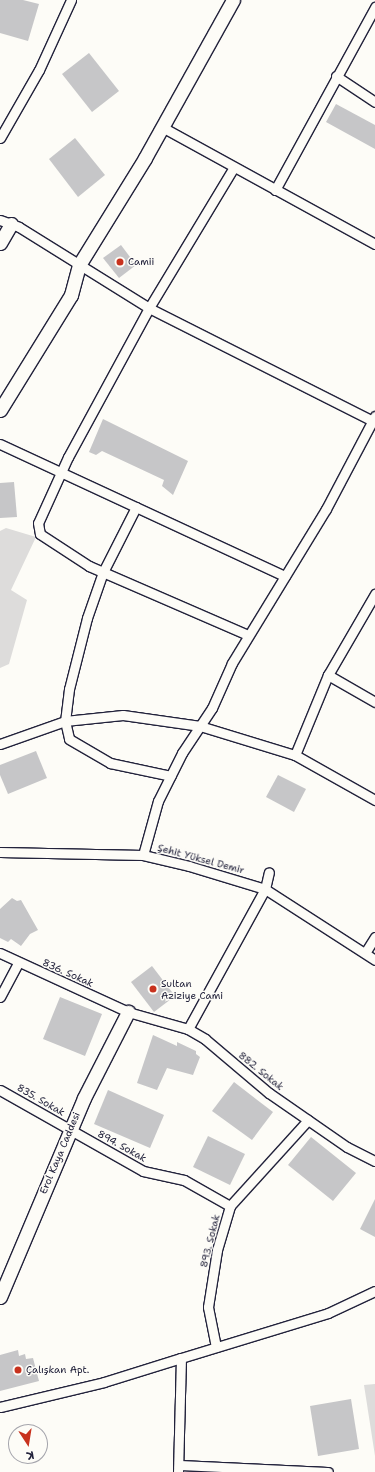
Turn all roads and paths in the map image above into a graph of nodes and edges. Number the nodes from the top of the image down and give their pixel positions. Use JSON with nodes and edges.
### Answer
{"nodes":[{"id":1,"x":71,"y":0,"type":"edge"},
{"id":2,"x":233,"y":0,"type":"edge"},
{"id":3,"x":375,"y":7,"type":"edge"},
{"id":4,"x":336,"y":76,"type":"junction"},
{"id":5,"x":375,"y":102,"type":"edge"},
{"id":6,"x":162,"y":127,"type":"junction"},
{"id":7,"x":0,"y":138,"type":"edge"},
{"id":8,"x":234,"y":167,"type":"junction"},
{"id":9,"x":275,"y":190,"type":"junction"},
{"id":10,"x":5,"y":222,"type":"edge"},
{"id":11,"x":0,"y":243,"type":"edge"},
{"id":12,"x":375,"y":244,"type":"edge"},
{"id":13,"x":79,"y":265,"type":"junction"},
{"id":14,"x":149,"y":308,"type":"junction"},
{"id":15,"x":0,"y":410,"type":"edge"},
{"id":16,"x":374,"y":420,"type":"edge"},
{"id":17,"x":0,"y":444,"type":"edge"},
{"id":18,"x":62,"y":473,"type":"junction"},
{"id":19,"x":136,"y":507,"type":"junction"},
{"id":20,"x":103,"y":572,"type":"junction"},
{"id":21,"x":285,"y":576,"type":"junction"},
{"id":22,"x":375,"y":594,"type":"edge"},
{"id":23,"x":248,"y":635,"type":"junction"},
{"id":24,"x":328,"y":676,"type":"junction"},
{"id":25,"x":375,"y":702,"type":"edge"},
{"id":26,"x":65,"y":721,"type":"junction"},
{"id":27,"x":200,"y":726,"type":"junction"},
{"id":28,"x":0,"y":744,"type":"edge"},
{"id":29,"x":295,"y":755,"type":"junction"},
{"id":30,"x":172,"y":776,"type":"junction"},
{"id":31,"x":375,"y":800,"type":"edge"},
{"id":32,"x":0,"y":852,"type":"edge"},
{"id":33,"x":143,"y":855,"type":"junction"},
{"id":34,"x":269,"y":872,"type":"dead end"},
{"id":35,"x":265,"y":889,"type":"junction"},
{"id":36,"x":375,"y":937,"type":"edge"},
{"id":37,"x":0,"y":953,"type":"edge"},
{"id":38,"x":365,"y":953,"type":"junction"},
{"id":39,"x":375,"y":960,"type":"edge"},
{"id":40,"x":18,"y":963,"type":"junction"},
{"id":41,"x":0,"y":997,"type":"edge"},
{"id":42,"x":128,"y":1012,"type":"junction"},
{"id":43,"x":188,"y":1029,"type":"junction"},
{"id":44,"x":0,"y":1090,"type":"edge"},
{"id":45,"x":308,"y":1120,"type":"junction"},
{"id":46,"x":70,"y":1130,"type":"junction"},
{"id":47,"x":375,"y":1161,"type":"edge"},
{"id":48,"x":230,"y":1206,"type":"junction"},
{"id":49,"x":375,"y":1291,"type":"edge"},
{"id":50,"x":0,"y":1297,"type":"edge"},
{"id":51,"x":216,"y":1347,"type":"junction"},
{"id":52,"x":181,"y":1358,"type":"junction"},
{"id":53,"x":0,"y":1407,"type":"edge"},
{"id":54,"x":178,"y":1469,"type":"edge"},
{"id":55,"x":294,"y":1471,"type":"edge"},
{"id":56,"x":328,"y":1472,"type":"edge"}],
"edges":[{"from":1,"to":7,"type":"street"},
{"from":2,"to":6,"type":"street"},
{"from":3,"to":4,"type":"street"},
{"from":4,"to":5,"type":"street"},
{"from":4,"to":9,"type":"street"},
{"from":6,"to":8,"type":"street"},
{"from":6,"to":13,"type":"street"},
{"from":8,"to":9,"type":"street"},
{"from":8,"to":14,"type":"street"},
{"from":9,"to":12,"type":"street"},
{"from":10,"to":11,"type":"street"},
{"from":10,"to":13,"type":"street"},
{"from":13,"to":14,"type":"street"},
{"from":13,"to":15,"type":"street"},
{"from":14,"to":16,"type":"street"},
{"from":14,"to":18,"type":"street"},
{"from":16,"to":21,"type":"street"},
{"from":17,"to":18,"type":"street"},
{"from":18,"to":19,"type":"street"},
{"from":18,"to":20,"type":"street"},
{"from":19,"to":20,"type":"street"},
{"from":19,"to":21,"type":"street"},
{"from":20,"to":23,"type":"street"},
{"from":20,"to":26,"type":"street"},
{"from":21,"to":23,"type":"street"},
{"from":22,"to":24,"type":"street"},
{"from":23,"to":27,"type":"street"},
{"from":24,"to":25,"type":"street"},
{"from":24,"to":29,"type":"street"},
{"from":26,"to":27,"type":"street"},
{"from":26,"to":28,"type":"street"},
{"from":26,"to":30,"type":"street"},
{"from":27,"to":29,"type":"street"},
{"from":27,"to":30,"type":"street"},
{"from":29,"to":31,"type":"street"},
{"from":30,"to":33,"type":"street"},
{"from":32,"to":33,"type":"street","name":"Şehit Yüksel Demir"},
{"from":33,"to":35,"type":"street","name":"Şehit Yüksel Demir"},
{"from":34,"to":35,"type":"street"},
{"from":35,"to":38,"type":"street","name":"Şehit Yüksel Demir"},
{"from":35,"to":43,"type":"street"},
{"from":36,"to":38,"type":"street"},
{"from":37,"to":40,"type":"street","name":"836. Sokak"},
{"from":38,"to":39,"type":"street","name":"Şehit Yüksel Demir"},
{"from":40,"to":41,"type":"street"},
{"from":40,"to":42,"type":"street","name":"836. Sokak"},
{"from":42,"to":43,"type":"street","name":"882. Sokak"},
{"from":42,"to":46,"type":"street","name":"Erol Kaya Caddesi"},
{"from":43,"to":45,"type":"street","name":"882. Sokak"},
{"from":44,"to":46,"type":"street","name":"835. Sokak"},
{"from":45,"to":47,"type":"street","name":"882. Sokak"},
{"from":45,"to":48,"type":"street","name":"893. Sokak"},
{"from":46,"to":48,"type":"street","name":"894. Sokak"},
{"from":46,"to":50,"type":"street","name":"Erol Kaya Caddesi"},
{"from":48,"to":51,"type":"street","name":"893. Sokak"},
{"from":49,"to":51,"type":"street"},
{"from":51,"to":52,"type":"street"},
{"from":52,"to":53,"type":"street"},
{"from":52,"to":54,"type":"street"},
{"from":54,"to":55,"type":"street"},
{"from":55,"to":56,"type":"street"}]}
